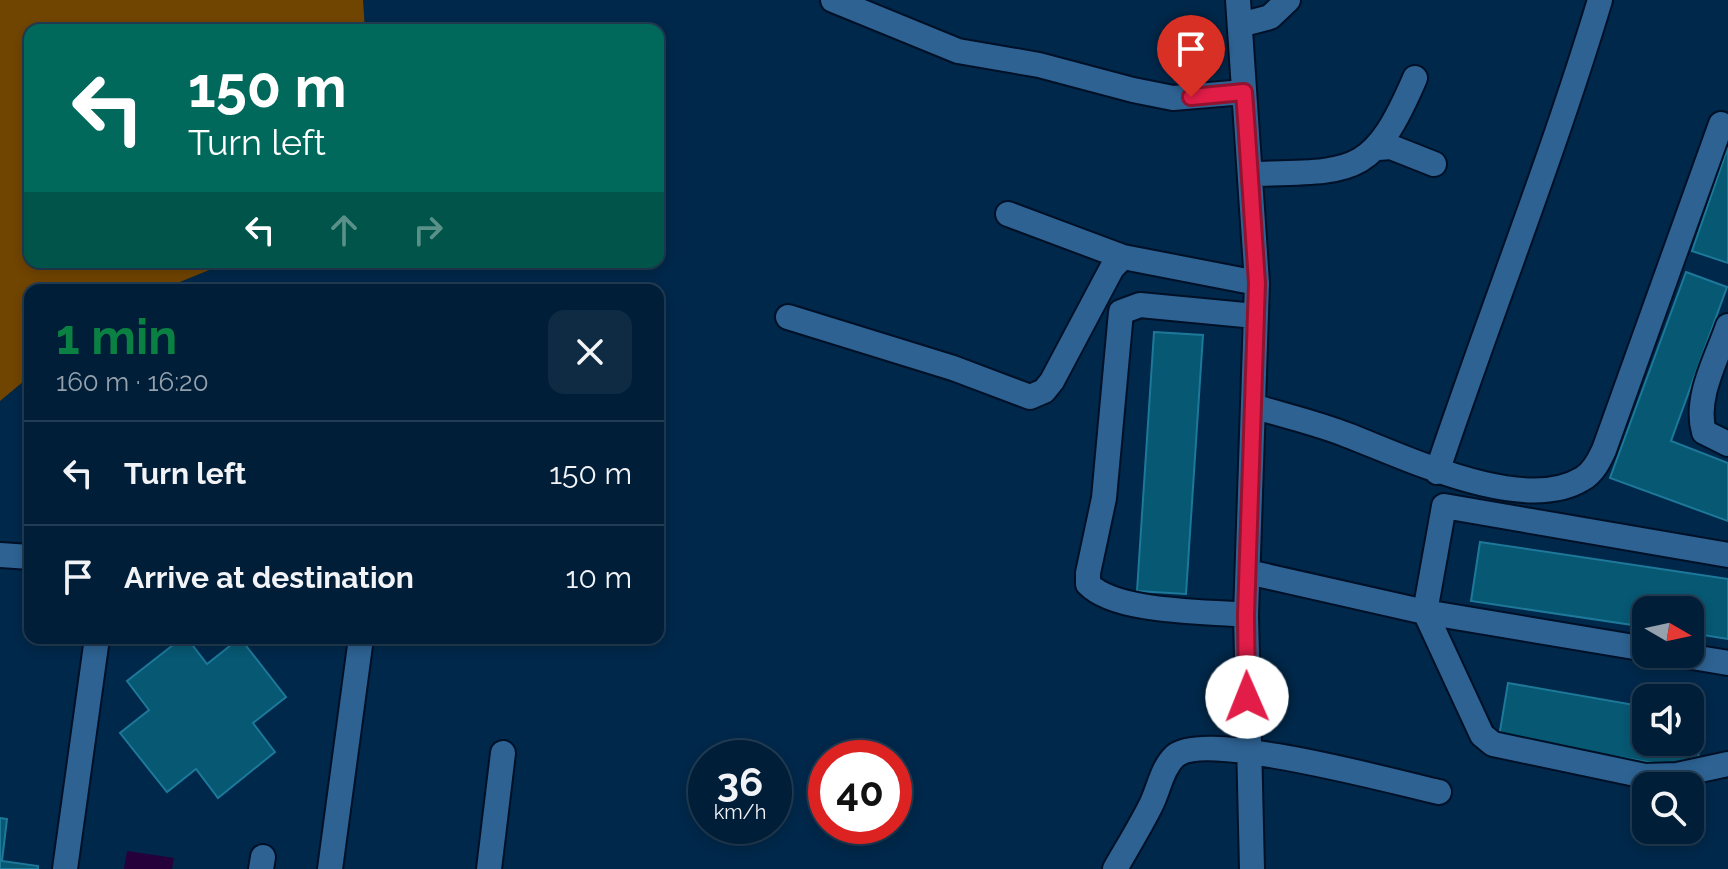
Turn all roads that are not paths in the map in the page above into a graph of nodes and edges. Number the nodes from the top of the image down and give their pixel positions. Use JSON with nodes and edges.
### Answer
{"nodes":[{"id":1,"x":833,"y":0,"type":"edge"},
{"id":2,"x":1238,"y":0,"type":"edge"},
{"id":3,"x":1288,"y":0,"type":"edge"},
{"id":4,"x":1600,"y":0,"type":"edge"},
{"id":5,"x":1240,"y":25,"type":"junction"},
{"id":6,"x":1415,"y":78,"type":"dead end"},
{"id":7,"x":1244,"y":92,"type":"junction"},
{"id":8,"x":1721,"y":124,"type":"dead end"},
{"id":9,"x":1378,"y":148,"type":"junction"},
{"id":10,"x":1434,"y":164,"type":"dead end"},
{"id":11,"x":1251,"y":174,"type":"junction"},
{"id":12,"x":1008,"y":214,"type":"dead end"},
{"id":13,"x":1123,"y":257,"type":"junction"},
{"id":14,"x":1257,"y":283,"type":"junction"},
{"id":15,"x":1255,"y":316,"type":"junction"},
{"id":16,"x":788,"y":317,"type":"dead end"},
{"id":17,"x":1728,"y":326,"type":"edge"},
{"id":18,"x":1253,"y":406,"type":"junction"},
{"id":19,"x":1728,"y":444,"type":"edge"},
{"id":20,"x":1437,"y":472,"type":"junction"},
{"id":21,"x":0,"y":555,"type":"edge"},
{"id":22,"x":1728,"y":555,"type":"edge"},
{"id":23,"x":24,"y":557,"type":"edge"},
{"id":24,"x":1248,"y":572,"type":"junction"},
{"id":25,"x":1425,"y":612,"type":"junction"},
{"id":26,"x":1246,"y":615,"type":"junction"},
{"id":27,"x":96,"y":644,"type":"edge"},
{"id":28,"x":360,"y":644,"type":"edge"},
{"id":29,"x":1632,"y":647,"type":"edge"},
{"id":30,"x":1704,"y":659,"type":"edge"},
{"id":31,"x":1728,"y":663,"type":"edge"},
{"id":32,"x":1249,"y":752,"type":"junction"},
{"id":33,"x":503,"y":753,"type":"dead end"},
{"id":34,"x":1728,"y":764,"type":"edge"},
{"id":35,"x":1439,"y":792,"type":"dead end"},
{"id":36,"x":65,"y":869,"type":"edge"},
{"id":37,"x":330,"y":869,"type":"edge"},
{"id":38,"x":489,"y":869,"type":"edge"},
{"id":39,"x":1115,"y":869,"type":"edge"},
{"id":40,"x":1252,"y":869,"type":"edge"}],
"edges":[{"from":1,"to":7,"type":"street"},
{"from":2,"to":5,"type":"street"},
{"from":3,"to":5,"type":"street"},
{"from":4,"to":20,"type":"street"},
{"from":5,"to":7,"type":"street"},
{"from":6,"to":9,"type":"street"},
{"from":7,"to":11,"type":"street"},
{"from":8,"to":20,"type":"street"},
{"from":9,"to":10,"type":"street"},
{"from":9,"to":11,"type":"street"},
{"from":11,"to":14,"type":"street"},
{"from":12,"to":13,"type":"street"},
{"from":13,"to":14,"type":"street"},
{"from":13,"to":16,"type":"street"},
{"from":14,"to":15,"type":"street"},
{"from":15,"to":18,"type":"street"},
{"from":15,"to":26,"type":"street"},
{"from":17,"to":19,"type":"street"},
{"from":18,"to":20,"type":"street"},
{"from":18,"to":24,"type":"street"},
{"from":21,"to":23,"type":"street"},
{"from":22,"to":25,"type":"street"},
{"from":24,"to":25,"type":"street"},
{"from":24,"to":26,"type":"street"},
{"from":25,"to":29,"type":"street"},
{"from":25,"to":34,"type":"street"},
{"from":26,"to":32,"type":"street"},
{"from":27,"to":36,"type":"street"},
{"from":28,"to":37,"type":"street"},
{"from":30,"to":31,"type":"street"},
{"from":32,"to":35,"type":"street"},
{"from":32,"to":39,"type":"street"},
{"from":32,"to":40,"type":"street"},
{"from":33,"to":38,"type":"street"}]}
